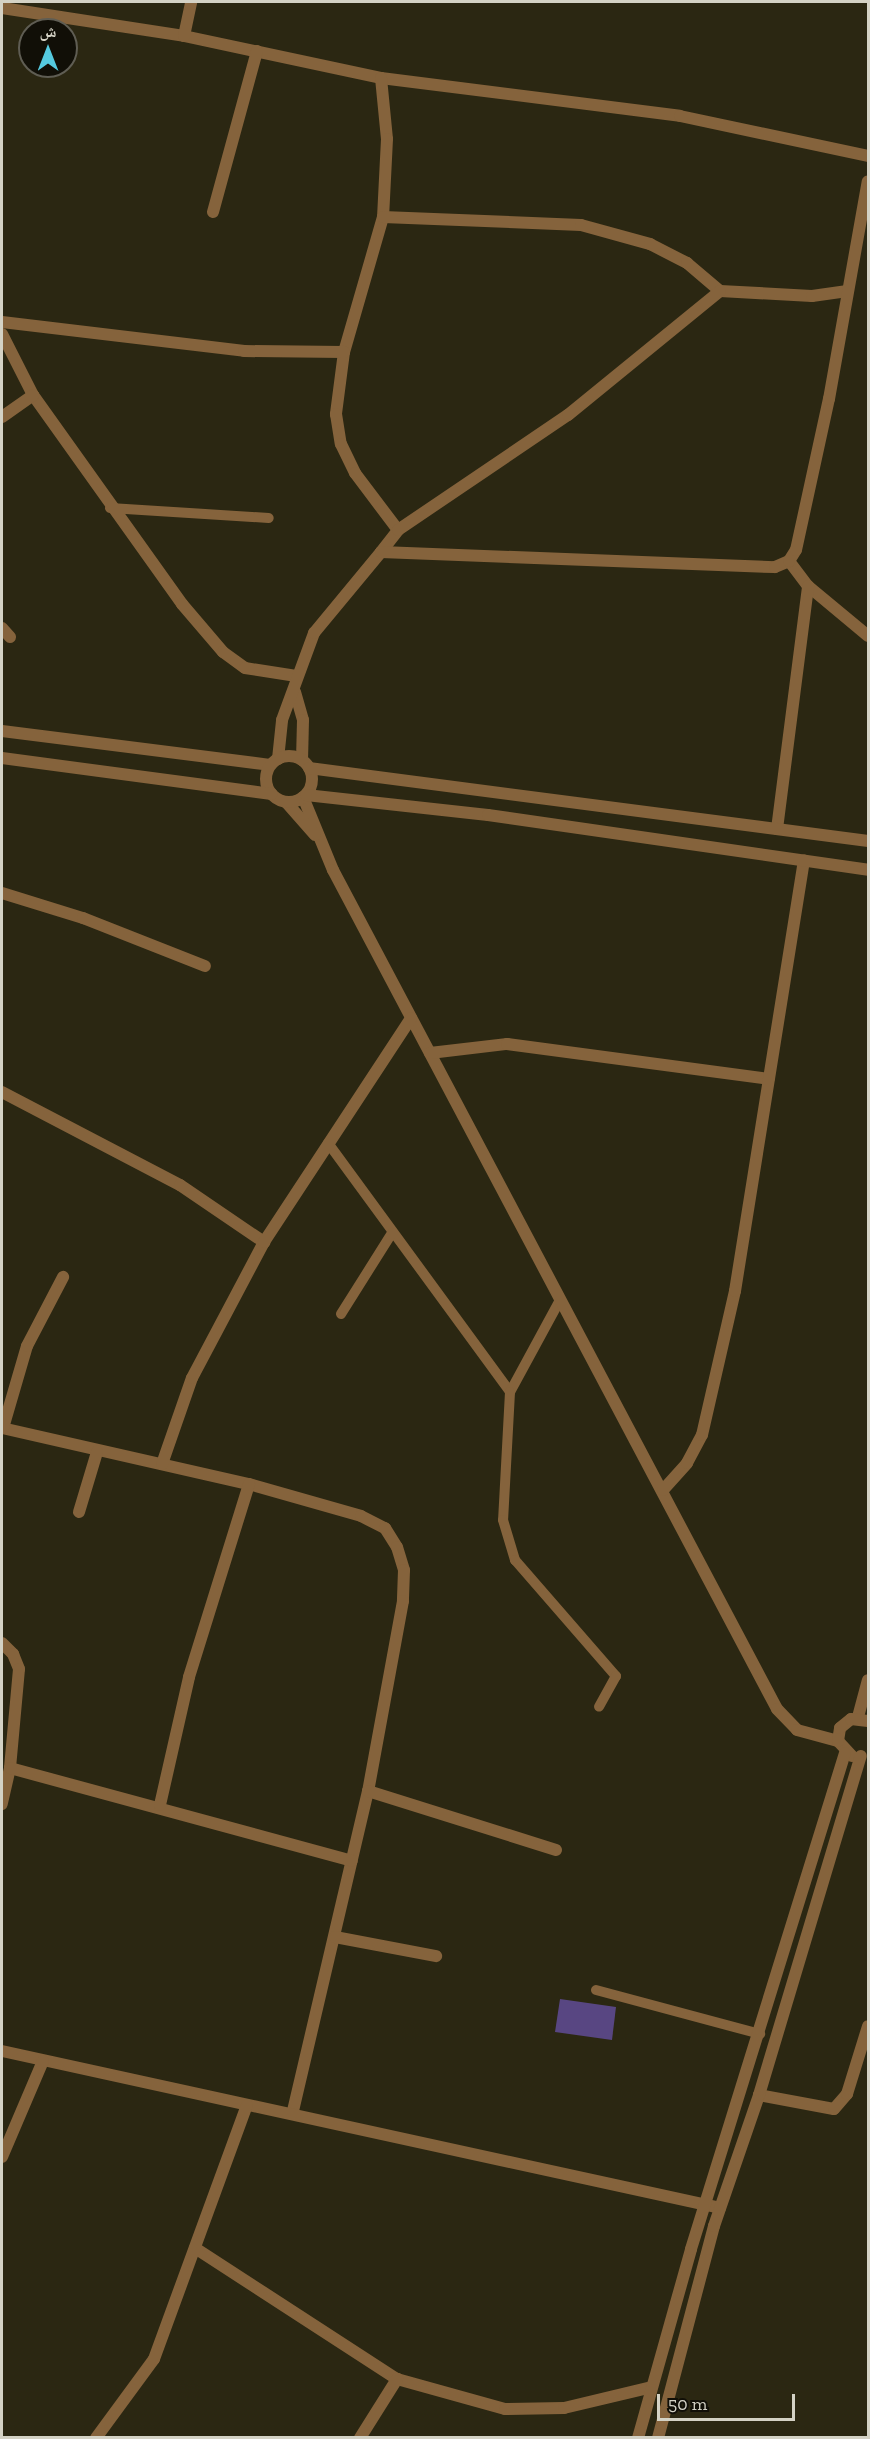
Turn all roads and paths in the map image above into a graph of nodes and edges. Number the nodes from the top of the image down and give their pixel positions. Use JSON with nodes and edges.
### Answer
{"nodes":[{"id":1,"x":191,"y":2,"type":"edge"},
{"id":2,"x":2,"y":8,"type":"edge"},
{"id":3,"x":184,"y":36,"type":"junction"},
{"id":4,"x":257,"y":51,"type":"junction"},
{"id":5,"x":381,"y":78,"type":"junction"},
{"id":6,"x":868,"y":156,"type":"edge"},
{"id":7,"x":868,"y":181,"type":"edge"},
{"id":8,"x":213,"y":212,"type":"dead end"},
{"id":9,"x":383,"y":217,"type":"junction"},
{"id":10,"x":720,"y":291,"type":"junction"},
{"id":11,"x":846,"y":291,"type":"junction"},
{"id":12,"x":2,"y":322,"type":"edge"},
{"id":13,"x":2,"y":334,"type":"edge"},
{"id":14,"x":344,"y":352,"type":"junction"},
{"id":15,"x":33,"y":395,"type":"junction"},
{"id":16,"x":2,"y":417,"type":"edge"},
{"id":17,"x":110,"y":508,"type":"junction"},
{"id":18,"x":269,"y":518,"type":"dead end"},
{"id":19,"x":399,"y":530,"type":"junction"},
{"id":20,"x":381,"y":552,"type":"junction"},
{"id":21,"x":789,"y":561,"type":"junction"},
{"id":22,"x":808,"y":586,"type":"junction"},
{"id":23,"x":868,"y":636,"type":"edge"},
{"id":24,"x":296,"y":676,"type":"junction"},
{"id":25,"x":295,"y":692,"type":"junction"},
{"id":26,"x":2,"y":731,"type":"edge"},
{"id":27,"x":2,"y":758,"type":"edge"},
{"id":28,"x":274,"y":762,"type":"junction"},
{"id":29,"x":306,"y":764,"type":"junction"},
{"id":30,"x":272,"y":795,"type":"junction"},
{"id":31,"x":304,"y":796,"type":"junction"},
{"id":32,"x":286,"y":802,"type":"junction"},
{"id":33,"x":777,"y":829,"type":"junction"},
{"id":34,"x":315,"y":835,"type":"junction"},
{"id":35,"x":868,"y":841,"type":"edge"},
{"id":36,"x":804,"y":861,"type":"junction"},
{"id":37,"x":868,"y":870,"type":"edge"},
{"id":38,"x":2,"y":893,"type":"edge"},
{"id":39,"x":205,"y":966,"type":"dead end"},
{"id":40,"x":411,"y":1018,"type":"junction"},
{"id":41,"x":430,"y":1053,"type":"junction"},
{"id":42,"x":769,"y":1079,"type":"junction"},
{"id":43,"x":2,"y":1092,"type":"edge"},
{"id":44,"x":328,"y":1143,"type":"junction"},
{"id":45,"x":392,"y":1233,"type":"junction"},
{"id":46,"x":264,"y":1242,"type":"junction"},
{"id":47,"x":63,"y":1277,"type":"dead end"},
{"id":48,"x":561,"y":1300,"type":"junction"},
{"id":49,"x":341,"y":1314,"type":"dead end"},
{"id":50,"x":510,"y":1392,"type":"junction"},
{"id":51,"x":2,"y":1428,"type":"edge"},
{"id":52,"x":97,"y":1452,"type":"junction"},
{"id":53,"x":162,"y":1464,"type":"junction"},
{"id":54,"x":249,"y":1484,"type":"junction"},
{"id":55,"x":663,"y":1490,"type":"junction"},
{"id":56,"x":80,"y":1512,"type":"dead end"},
{"id":57,"x":2,"y":1643,"type":"edge"},
{"id":58,"x":868,"y":1680,"type":"edge"},
{"id":59,"x":599,"y":1707,"type":"dead end"},
{"id":60,"x":863,"y":1719,"type":"edge"},
{"id":61,"x":838,"y":1741,"type":"junction"},
{"id":62,"x":845,"y":1753,"type":"junction"},
{"id":63,"x":865,"y":1755,"type":"edge"},
{"id":64,"x":10,"y":1768,"type":"junction"},
{"id":65,"x":368,"y":1791,"type":"junction"},
{"id":66,"x":2,"y":1804,"type":"edge"},
{"id":67,"x":159,"y":1805,"type":"junction"},
{"id":68,"x":556,"y":1850,"type":"dead end"},
{"id":69,"x":352,"y":1861,"type":"junction"},
{"id":70,"x":335,"y":1936,"type":"junction"},
{"id":71,"x":436,"y":1956,"type":"dead end"},
{"id":72,"x":596,"y":1990,"type":"dead end"},
{"id":73,"x":868,"y":2026,"type":"edge"},
{"id":74,"x":760,"y":2034,"type":"junction"},
{"id":75,"x":2,"y":2051,"type":"edge"},
{"id":76,"x":43,"y":2061,"type":"junction"},
{"id":77,"x":759,"y":2095,"type":"junction"},
{"id":78,"x":247,"y":2105,"type":"junction"},
{"id":79,"x":293,"y":2112,"type":"junction"},
{"id":80,"x":2,"y":2157,"type":"edge"},
{"id":81,"x":706,"y":2204,"type":"junction"},
{"id":82,"x":720,"y":2208,"type":"junction"},
{"id":83,"x":195,"y":2248,"type":"junction"},
{"id":84,"x":397,"y":2379,"type":"junction"},
{"id":85,"x":652,"y":2387,"type":"junction"},
{"id":86,"x":96,"y":2438,"type":"edge"},
{"id":87,"x":360,"y":2438,"type":"edge"},
{"id":88,"x":638,"y":2438,"type":"edge"},
{"id":89,"x":658,"y":2438,"type":"edge"}],
"edges":[{"from":1,"to":3,"type":"street"},
{"from":2,"to":3,"type":"street"},
{"from":3,"to":4,"type":"street"},
{"from":4,"to":5,"type":"street"},
{"from":4,"to":8,"type":"street"},
{"from":5,"to":6,"type":"street"},
{"from":5,"to":9,"type":"street"},
{"from":7,"to":11,"type":"street"},
{"from":9,"to":10,"type":"street"},
{"from":9,"to":14,"type":"street"},
{"from":10,"to":11,"type":"street"},
{"from":10,"to":19,"type":"street"},
{"from":11,"to":21,"type":"street"},
{"from":12,"to":14,"type":"street"},
{"from":13,"to":15,"type":"street"},
{"from":14,"to":19,"type":"street"},
{"from":15,"to":16,"type":"street"},
{"from":15,"to":17,"type":"street"},
{"from":17,"to":18,"type":"lane"},
{"from":17,"to":24,"type":"street"},
{"from":19,"to":20,"type":"street"},
{"from":20,"to":21,"type":"street"},
{"from":20,"to":24,"type":"street"},
{"from":21,"to":22,"type":"street"},
{"from":22,"to":23,"type":"street"},
{"from":22,"to":33,"type":"street"},
{"from":24,"to":25,"type":"street"},
{"from":25,"to":28,"type":"street"},
{"from":25,"to":29,"type":"street"},
{"from":26,"to":28,"type":"street"},
{"from":27,"to":30,"type":"street"},
{"from":28,"to":29,"type":"street"},
{"from":28,"to":30,"type":"street"},
{"from":29,"to":31,"type":"street"},
{"from":29,"to":33,"type":"street"},
{"from":30,"to":32,"type":"street"},
{"from":31,"to":32,"type":"street"},
{"from":31,"to":34,"type":"street"},
{"from":31,"to":36,"type":"street"},
{"from":32,"to":34,"type":"street"},
{"from":33,"to":35,"type":"street"},
{"from":34,"to":40,"type":"street"},
{"from":36,"to":37,"type":"street"},
{"from":36,"to":42,"type":"street"},
{"from":38,"to":39,"type":"street"},
{"from":40,"to":41,"type":"street"},
{"from":40,"to":44,"type":"street"},
{"from":41,"to":42,"type":"street"},
{"from":41,"to":48,"type":"street"},
{"from":42,"to":55,"type":"street"},
{"from":43,"to":46,"type":"street"},
{"from":44,"to":45,"type":"lane"},
{"from":44,"to":46,"type":"street"},
{"from":45,"to":49,"type":"lane"},
{"from":45,"to":50,"type":"lane"},
{"from":46,"to":53,"type":"street"},
{"from":47,"to":51,"type":"street"},
{"from":48,"to":50,"type":"lane"},
{"from":48,"to":55,"type":"street"},
{"from":50,"to":59,"type":"lane"},
{"from":51,"to":52,"type":"street"},
{"from":52,"to":53,"type":"street"},
{"from":52,"to":56,"type":"street"},
{"from":53,"to":54,"type":"street"},
{"from":54,"to":65,"type":"street"},
{"from":54,"to":67,"type":"street"},
{"from":55,"to":61,"type":"street"},
{"from":57,"to":64,"type":"street"},
{"from":58,"to":60,"type":"street"},
{"from":60,"to":61,"type":"street"},
{"from":61,"to":62,"type":"street"},
{"from":62,"to":63,"type":"street"},
{"from":62,"to":74,"type":"street"},
{"from":63,"to":77,"type":"street"},
{"from":64,"to":66,"type":"street"},
{"from":64,"to":67,"type":"street"},
{"from":65,"to":68,"type":"street"},
{"from":65,"to":69,"type":"street"},
{"from":67,"to":69,"type":"street"},
{"from":69,"to":70,"type":"street"},
{"from":70,"to":71,"type":"street"},
{"from":70,"to":79,"type":"street"},
{"from":72,"to":74,"type":"lane"},
{"from":73,"to":77,"type":"street"},
{"from":74,"to":81,"type":"street"},
{"from":75,"to":76,"type":"street"},
{"from":76,"to":78,"type":"street"},
{"from":76,"to":80,"type":"street"},
{"from":77,"to":82,"type":"street"},
{"from":78,"to":79,"type":"street"},
{"from":78,"to":83,"type":"street"},
{"from":79,"to":81,"type":"street"},
{"from":81,"to":82,"type":"street"},
{"from":81,"to":85,"type":"street"},
{"from":82,"to":89,"type":"street"},
{"from":83,"to":84,"type":"street"},
{"from":83,"to":86,"type":"street"},
{"from":84,"to":85,"type":"street"},
{"from":84,"to":87,"type":"street"},
{"from":85,"to":88,"type":"street"}]}
